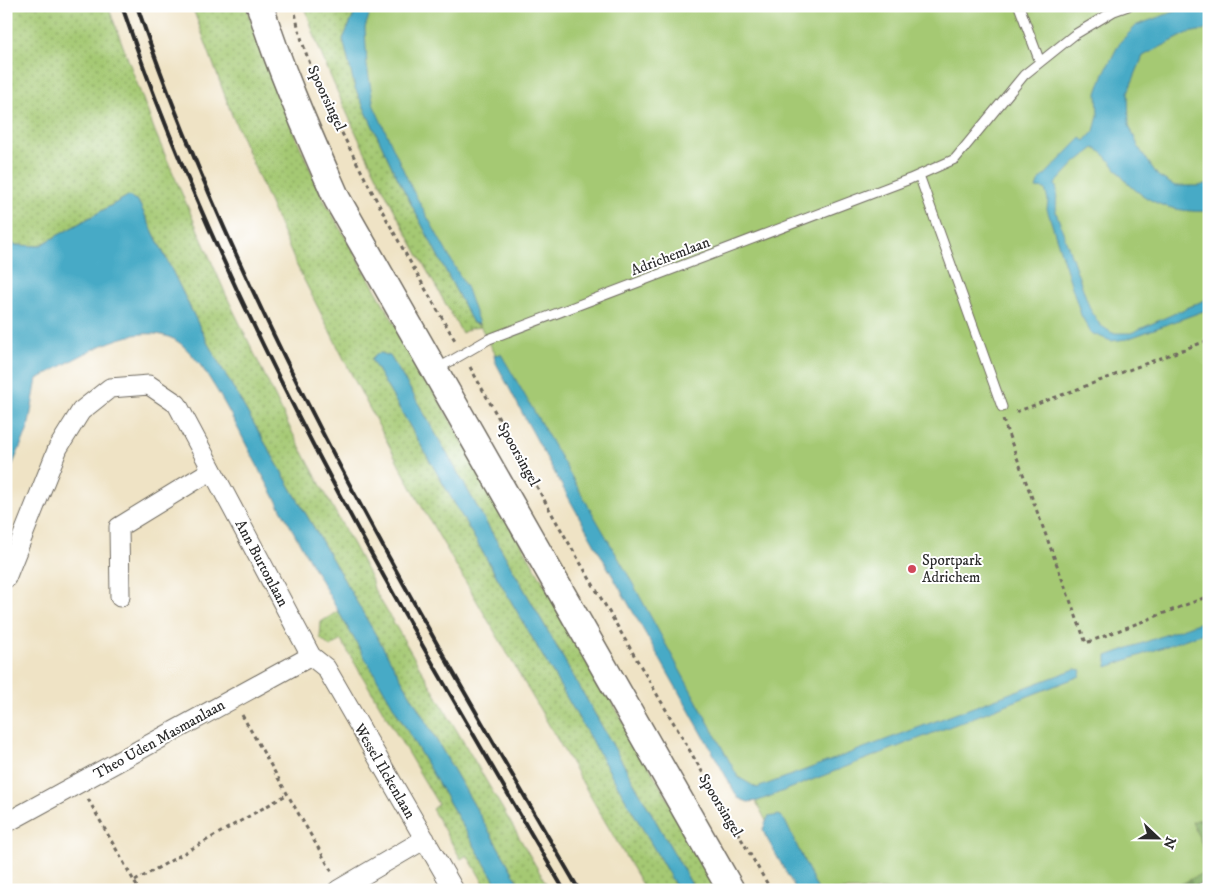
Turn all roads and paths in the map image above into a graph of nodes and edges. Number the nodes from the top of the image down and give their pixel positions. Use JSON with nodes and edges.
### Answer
{"nodes":[{"id":1,"x":260,"y":6,"type":"edge"},
{"id":2,"x":294,"y":6,"type":"edge"},
{"id":3,"x":1019,"y":6,"type":"edge"},
{"id":4,"x":1128,"y":6,"type":"edge"},
{"id":5,"x":1040,"y":62,"type":"junction"},
{"id":6,"x":919,"y":175,"type":"junction"},
{"id":7,"x":1209,"y":340,"type":"edge"},
{"id":8,"x":463,"y":354,"type":"junction"},
{"id":9,"x":435,"y":371,"type":"junction"},
{"id":10,"x":1002,"y":407,"type":"dead end"},
{"id":11,"x":1014,"y":413,"type":"dead end"},
{"id":12,"x":1004,"y":417,"type":"dead end"},
{"id":13,"x":212,"y":470,"type":"junction"},
{"id":14,"x":6,"y":578,"type":"edge"},
{"id":15,"x":1209,"y":596,"type":"edge"},
{"id":16,"x":120,"y":597,"type":"dead end"},
{"id":17,"x":311,"y":656,"type":"junction"},
{"id":18,"x":233,"y":699,"type":"junction"},
{"id":19,"x":79,"y":784,"type":"junction"},
{"id":20,"x":288,"y":794,"type":"junction"},
{"id":21,"x":6,"y":823,"type":"edge"},
{"id":22,"x":425,"y":839,"type":"junction"},
{"id":23,"x":134,"y":881,"type":"junction"},
{"id":24,"x":1209,"y":885,"type":"edge"},
{"id":25,"x":340,"y":889,"type":"edge"},
{"id":26,"x":139,"y":890,"type":"edge"},
{"id":27,"x":454,"y":890,"type":"edge"},
{"id":28,"x":731,"y":890,"type":"edge"},
{"id":29,"x":771,"y":890,"type":"edge"},
{"id":30,"x":1197,"y":890,"type":"edge"}],
"edges":[{"from":1,"to":9,"type":"main road","name":"Spoorsingel"},
{"from":2,"to":8,"type":"path","name":"Spoorsingel"},
{"from":3,"to":5,"type":"lane"},
{"from":4,"to":5,"type":"lane","name":"Adrichemlaan"},
{"from":5,"to":6,"type":"lane","name":"Adrichemlaan"},
{"from":6,"to":8,"type":"lane","name":"Adrichemlaan"},
{"from":6,"to":10,"type":"lane"},
{"from":7,"to":11,"type":"path"},
{"from":8,"to":9,"type":"lane","name":"Adrichemlaan"},
{"from":8,"to":29,"type":"path","name":"Spoorsingel"},
{"from":9,"to":28,"type":"main road","name":"Spoorsingel"},
{"from":12,"to":15,"type":"path"},
{"from":13,"to":14,"type":"street","name":"Ann Burtonlaan"},
{"from":13,"to":16,"type":"street"},
{"from":13,"to":17,"type":"street","name":"Ann Burtonlaan"},
{"from":17,"to":18,"type":"street","name":"Theo Uden Masmanlaan"},
{"from":17,"to":22,"type":"street","name":"Wessel Ilckenlaan"},
{"from":18,"to":19,"type":"street","name":"Theo Uden Masmanlaan"},
{"from":18,"to":20,"type":"path"},
{"from":19,"to":21,"type":"street","name":"Theo Uden Masmanlaan"},
{"from":19,"to":23,"type":"path"},
{"from":20,"to":23,"type":"path"},
{"from":20,"to":25,"type":"path"},
{"from":22,"to":25,"type":"street"},
{"from":22,"to":27,"type":"street","name":"Wessel Ilckenlaan"},
{"from":23,"to":26,"type":"path"},
{"from":24,"to":30,"type":"lane"}]}
